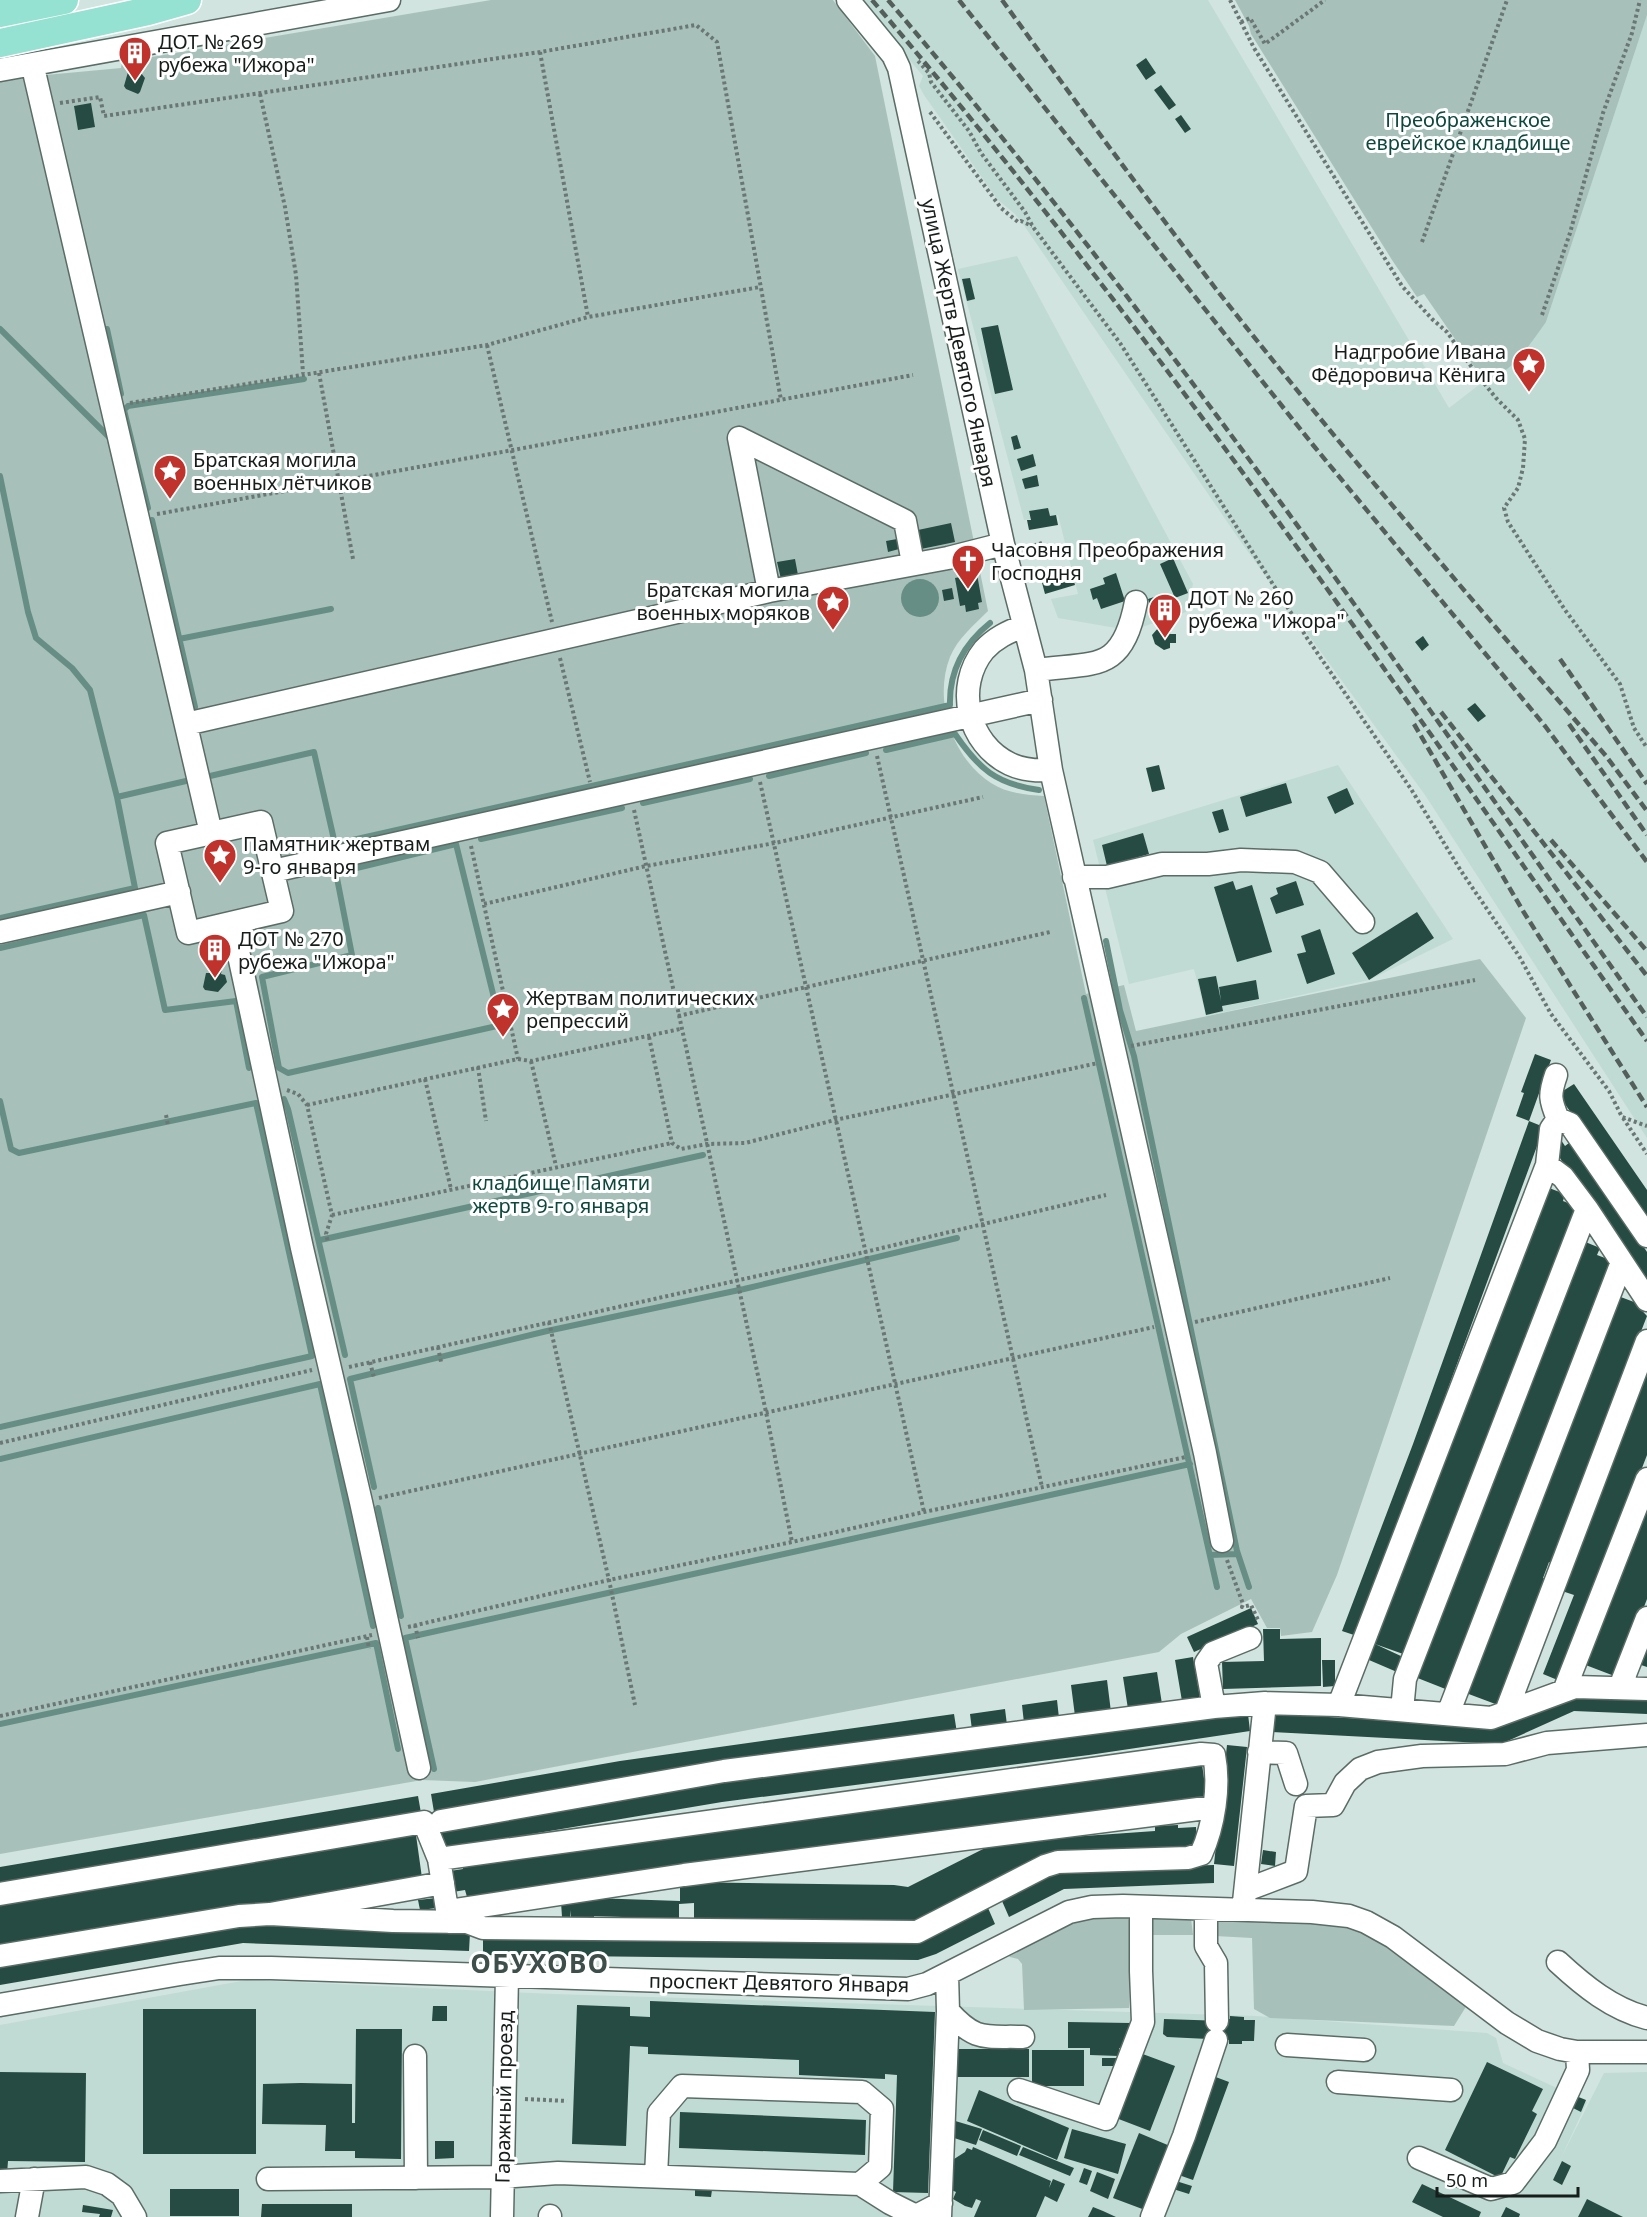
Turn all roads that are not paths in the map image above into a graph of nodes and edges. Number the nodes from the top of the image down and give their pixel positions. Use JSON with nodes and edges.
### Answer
{"nodes":[{"id":1,"x":64,"y":0,"type":"edge"},
{"id":2,"x":187,"y":0,"type":"edge"},
{"id":3,"x":389,"y":0,"type":"edge"},
{"id":4,"x":848,"y":0,"type":"edge"},
{"id":5,"x":0,"y":13,"type":"edge"},
{"id":6,"x":0,"y":43,"type":"edge"},
{"id":7,"x":0,"y":70,"type":"edge"},
{"id":8,"x":35,"y":76,"type":"dead end"},
{"id":9,"x":1003,"y":544,"type":"junction"},
{"id":10,"x":913,"y":563,"type":"junction"},
{"id":11,"x":769,"y":591,"type":"junction"},
{"id":12,"x":1136,"y":602,"type":"dead end"},
{"id":13,"x":1023,"y":626,"type":"junction"},
{"id":14,"x":1035,"y":670,"type":"junction"},
{"id":15,"x":1041,"y":700,"type":"junction"},
{"id":16,"x":969,"y":716,"type":"junction"},
{"id":17,"x":186,"y":724,"type":"junction"},
{"id":18,"x":1051,"y":770,"type":"junction"},
{"id":19,"x":211,"y":833,"type":"junction"},
{"id":20,"x":273,"y":872,"type":"junction"},
{"id":21,"x":1074,"y":877,"type":"junction"},
{"id":22,"x":178,"y":892,"type":"junction"},
{"id":23,"x":1363,"y":922,"type":"dead end"},
{"id":24,"x":232,"y":923,"type":"junction"},
{"id":25,"x":0,"y":932,"type":"edge"},
{"id":26,"x":1556,"y":1075,"type":"dead end"},
{"id":27,"x":1558,"y":1119,"type":"junction"},
{"id":28,"x":1547,"y":1165,"type":"junction"},
{"id":29,"x":1587,"y":1209,"type":"junction"},
{"id":30,"x":1647,"y":1236,"type":"edge"},
{"id":31,"x":1622,"y":1262,"type":"junction"},
{"id":32,"x":1647,"y":1300,"type":"edge"},
{"id":33,"x":1647,"y":1341,"type":"edge"},
{"id":34,"x":1647,"y":1479,"type":"edge"},
{"id":35,"x":1224,"y":1549,"type":"road end"},
{"id":36,"x":1647,"y":1618,"type":"edge"},
{"id":37,"x":1250,"y":1638,"type":"road end"},
{"id":38,"x":1620,"y":1687,"type":"junction"},
{"id":39,"x":1647,"y":1689,"type":"edge"},
{"id":40,"x":1564,"y":1691,"type":"junction"},
{"id":41,"x":1265,"y":1704,"type":"junction"},
{"id":42,"x":1339,"y":1705,"type":"junction"},
{"id":43,"x":1215,"y":1707,"type":"junction"},
{"id":44,"x":1402,"y":1710,"type":"junction"},
{"id":45,"x":1506,"y":1712,"type":"junction"},
{"id":46,"x":1448,"y":1714,"type":"junction"},
{"id":47,"x":1647,"y":1735,"type":"edge"},
{"id":48,"x":1259,"y":1752,"type":"junction"},
{"id":49,"x":419,"y":1768,"type":"dead end"},
{"id":50,"x":1296,"y":1784,"type":"dead end"},
{"id":51,"x":1214,"y":1807,"type":"junction"},
{"id":52,"x":441,"y":1821,"type":"dead end"},
{"id":53,"x":439,"y":1859,"type":"junction"},
{"id":54,"x":442,"y":1883,"type":"junction"},
{"id":55,"x":0,"y":1894,"type":"edge"},
{"id":56,"x":1245,"y":1900,"type":"junction"},
{"id":57,"x":1141,"y":1907,"type":"junction"},
{"id":58,"x":1206,"y":1909,"type":"junction"},
{"id":59,"x":270,"y":1914,"type":"junction"},
{"id":60,"x":448,"y":1916,"type":"junction"},
{"id":61,"x":0,"y":1956,"type":"edge"},
{"id":62,"x":1558,"y":1962,"type":"dead end"},
{"id":63,"x":947,"y":1974,"type":"junction"},
{"id":64,"x":507,"y":1976,"type":"junction"},
{"id":65,"x":0,"y":2005,"type":"edge"},
{"id":66,"x":948,"y":2011,"type":"junction"},
{"id":67,"x":1647,"y":2018,"type":"edge"},
{"id":68,"x":1023,"y":2037,"type":"dead end"},
{"id":69,"x":1287,"y":2045,"type":"dead end"},
{"id":70,"x":1364,"y":2050,"type":"dead end"},
{"id":71,"x":1576,"y":2052,"type":"junction"},
{"id":72,"x":1647,"y":2052,"type":"edge"},
{"id":73,"x":415,"y":2056,"type":"dead end"},
{"id":74,"x":1338,"y":2082,"type":"dead end"},
{"id":75,"x":1019,"y":2090,"type":"dead end"},
{"id":76,"x":1451,"y":2090,"type":"dead end"},
{"id":77,"x":1419,"y":2158,"type":"dead end"},
{"id":78,"x":656,"y":2176,"type":"junction"},
{"id":79,"x":502,"y":2177,"type":"junction"},
{"id":80,"x":416,"y":2178,"type":"junction"},
{"id":81,"x":34,"y":2179,"type":"junction"},
{"id":82,"x":268,"y":2179,"type":"dead end"},
{"id":83,"x":0,"y":2181,"type":"edge"},
{"id":84,"x":860,"y":2184,"type":"junction"},
{"id":85,"x":940,"y":2210,"type":"edge"},
{"id":86,"x":27,"y":2217,"type":"edge"},
{"id":87,"x":135,"y":2217,"type":"edge"},
{"id":88,"x":502,"y":2217,"type":"edge"},
{"id":89,"x":1152,"y":2217,"type":"edge"}],
"edges":[{"from":1,"to":5,"type":"main road"},
{"from":2,"to":6,"type":"main road"},
{"from":3,"to":7,"type":"street"},
{"from":4,"to":9,"type":"street","name":"улица Жертв Девятого Января"},
{"from":8,"to":17,"type":"street"},
{"from":9,"to":10,"type":"street"},
{"from":9,"to":13,"type":"street","name":"улица Жертв Девятого Января"},
{"from":10,"to":11,"type":"street"},
{"from":10,"to":11,"type":"street"},
{"from":11,"to":17,"type":"street"},
{"from":12,"to":14,"type":"street"},
{"from":13,"to":14,"type":"street","name":"улица Жертв Девятого Января"},
{"from":13,"to":16,"type":"street"},
{"from":14,"to":15,"type":"street","name":"улица Жертв Девятого Января"},
{"from":15,"to":16,"type":"street"},
{"from":15,"to":18,"type":"street","name":"улица Жертв Девятого Января"},
{"from":16,"to":18,"type":"street"},
{"from":16,"to":20,"type":"street"},
{"from":17,"to":19,"type":"street"},
{"from":18,"to":21,"type":"street","name":"улица Жертв Девятого Января"},
{"from":19,"to":20,"type":"street"},
{"from":19,"to":22,"type":"street"},
{"from":20,"to":24,"type":"street"},
{"from":21,"to":23,"type":"street"},
{"from":21,"to":35,"type":"street","name":"улица Жертв Девятого Января"},
{"from":22,"to":24,"type":"street"},
{"from":22,"to":25,"type":"street"},
{"from":24,"to":49,"type":"street"},
{"from":26,"to":27,"type":"street"},
{"from":27,"to":28,"type":"street"},
{"from":27,"to":30,"type":"street"},
{"from":28,"to":29,"type":"street"},
{"from":28,"to":42,"type":"street"},
{"from":29,"to":31,"type":"street"},
{"from":29,"to":44,"type":"street"},
{"from":31,"to":32,"type":"street"},
{"from":31,"to":46,"type":"street"},
{"from":33,"to":45,"type":"street"},
{"from":34,"to":40,"type":"street"},
{"from":36,"to":38,"type":"street"},
{"from":37,"to":43,"type":"street"},
{"from":38,"to":39,"type":"street"},
{"from":38,"to":40,"type":"street"},
{"from":40,"to":45,"type":"street"},
{"from":41,"to":42,"type":"street"},
{"from":41,"to":43,"type":"street"},
{"from":41,"to":48,"type":"street"},
{"from":42,"to":44,"type":"street"},
{"from":43,"to":52,"type":"street"},
{"from":44,"to":46,"type":"street"},
{"from":45,"to":46,"type":"street"},
{"from":47,"to":56,"type":"street"},
{"from":48,"to":50,"type":"street"},
{"from":48,"to":56,"type":"street"},
{"from":51,"to":53,"type":"street"},
{"from":51,"to":60,"type":"street"},
{"from":51,"to":60,"type":"street"},
{"from":53,"to":54,"type":"street"},
{"from":53,"to":55,"type":"street"},
{"from":54,"to":59,"type":"street"},
{"from":54,"to":60,"type":"street"},
{"from":56,"to":58,"type":"street","name":"проспект Девятого Января"},
{"from":56,"to":71,"type":"street","name":"проспект Девятого Января"},
{"from":57,"to":58,"type":"street","name":"проспект Девятого Января"},
{"from":57,"to":63,"type":"street","name":"проспект Девятого Января"},
{"from":57,"to":75,"type":"street"},
{"from":58,"to":89,"type":"street"},
{"from":59,"to":60,"type":"street"},
{"from":59,"to":61,"type":"street"},
{"from":62,"to":67,"type":"street"},
{"from":63,"to":64,"type":"street","name":"проспект Девятого Января"},
{"from":63,"to":66,"type":"street"},
{"from":64,"to":65,"type":"street","name":"проспект Девятого Января"},
{"from":64,"to":79,"type":"street","name":"Гаражный проезд"},
{"from":66,"to":68,"type":"street"},
{"from":66,"to":85,"type":"street"},
{"from":69,"to":70,"type":"street"},
{"from":71,"to":72,"type":"street","name":"проспект Девятого Января"},
{"from":71,"to":77,"type":"street"},
{"from":73,"to":80,"type":"street"},
{"from":74,"to":76,"type":"street"},
{"from":78,"to":79,"type":"street"},
{"from":78,"to":84,"type":"street"},
{"from":78,"to":84,"type":"street"},
{"from":79,"to":80,"type":"street"},
{"from":79,"to":88,"type":"street","name":"Гаражный проезд"},
{"from":80,"to":82,"type":"street"},
{"from":81,"to":83,"type":"street"},
{"from":81,"to":86,"type":"street"},
{"from":81,"to":87,"type":"street"},
{"from":84,"to":85,"type":"street"}]}
